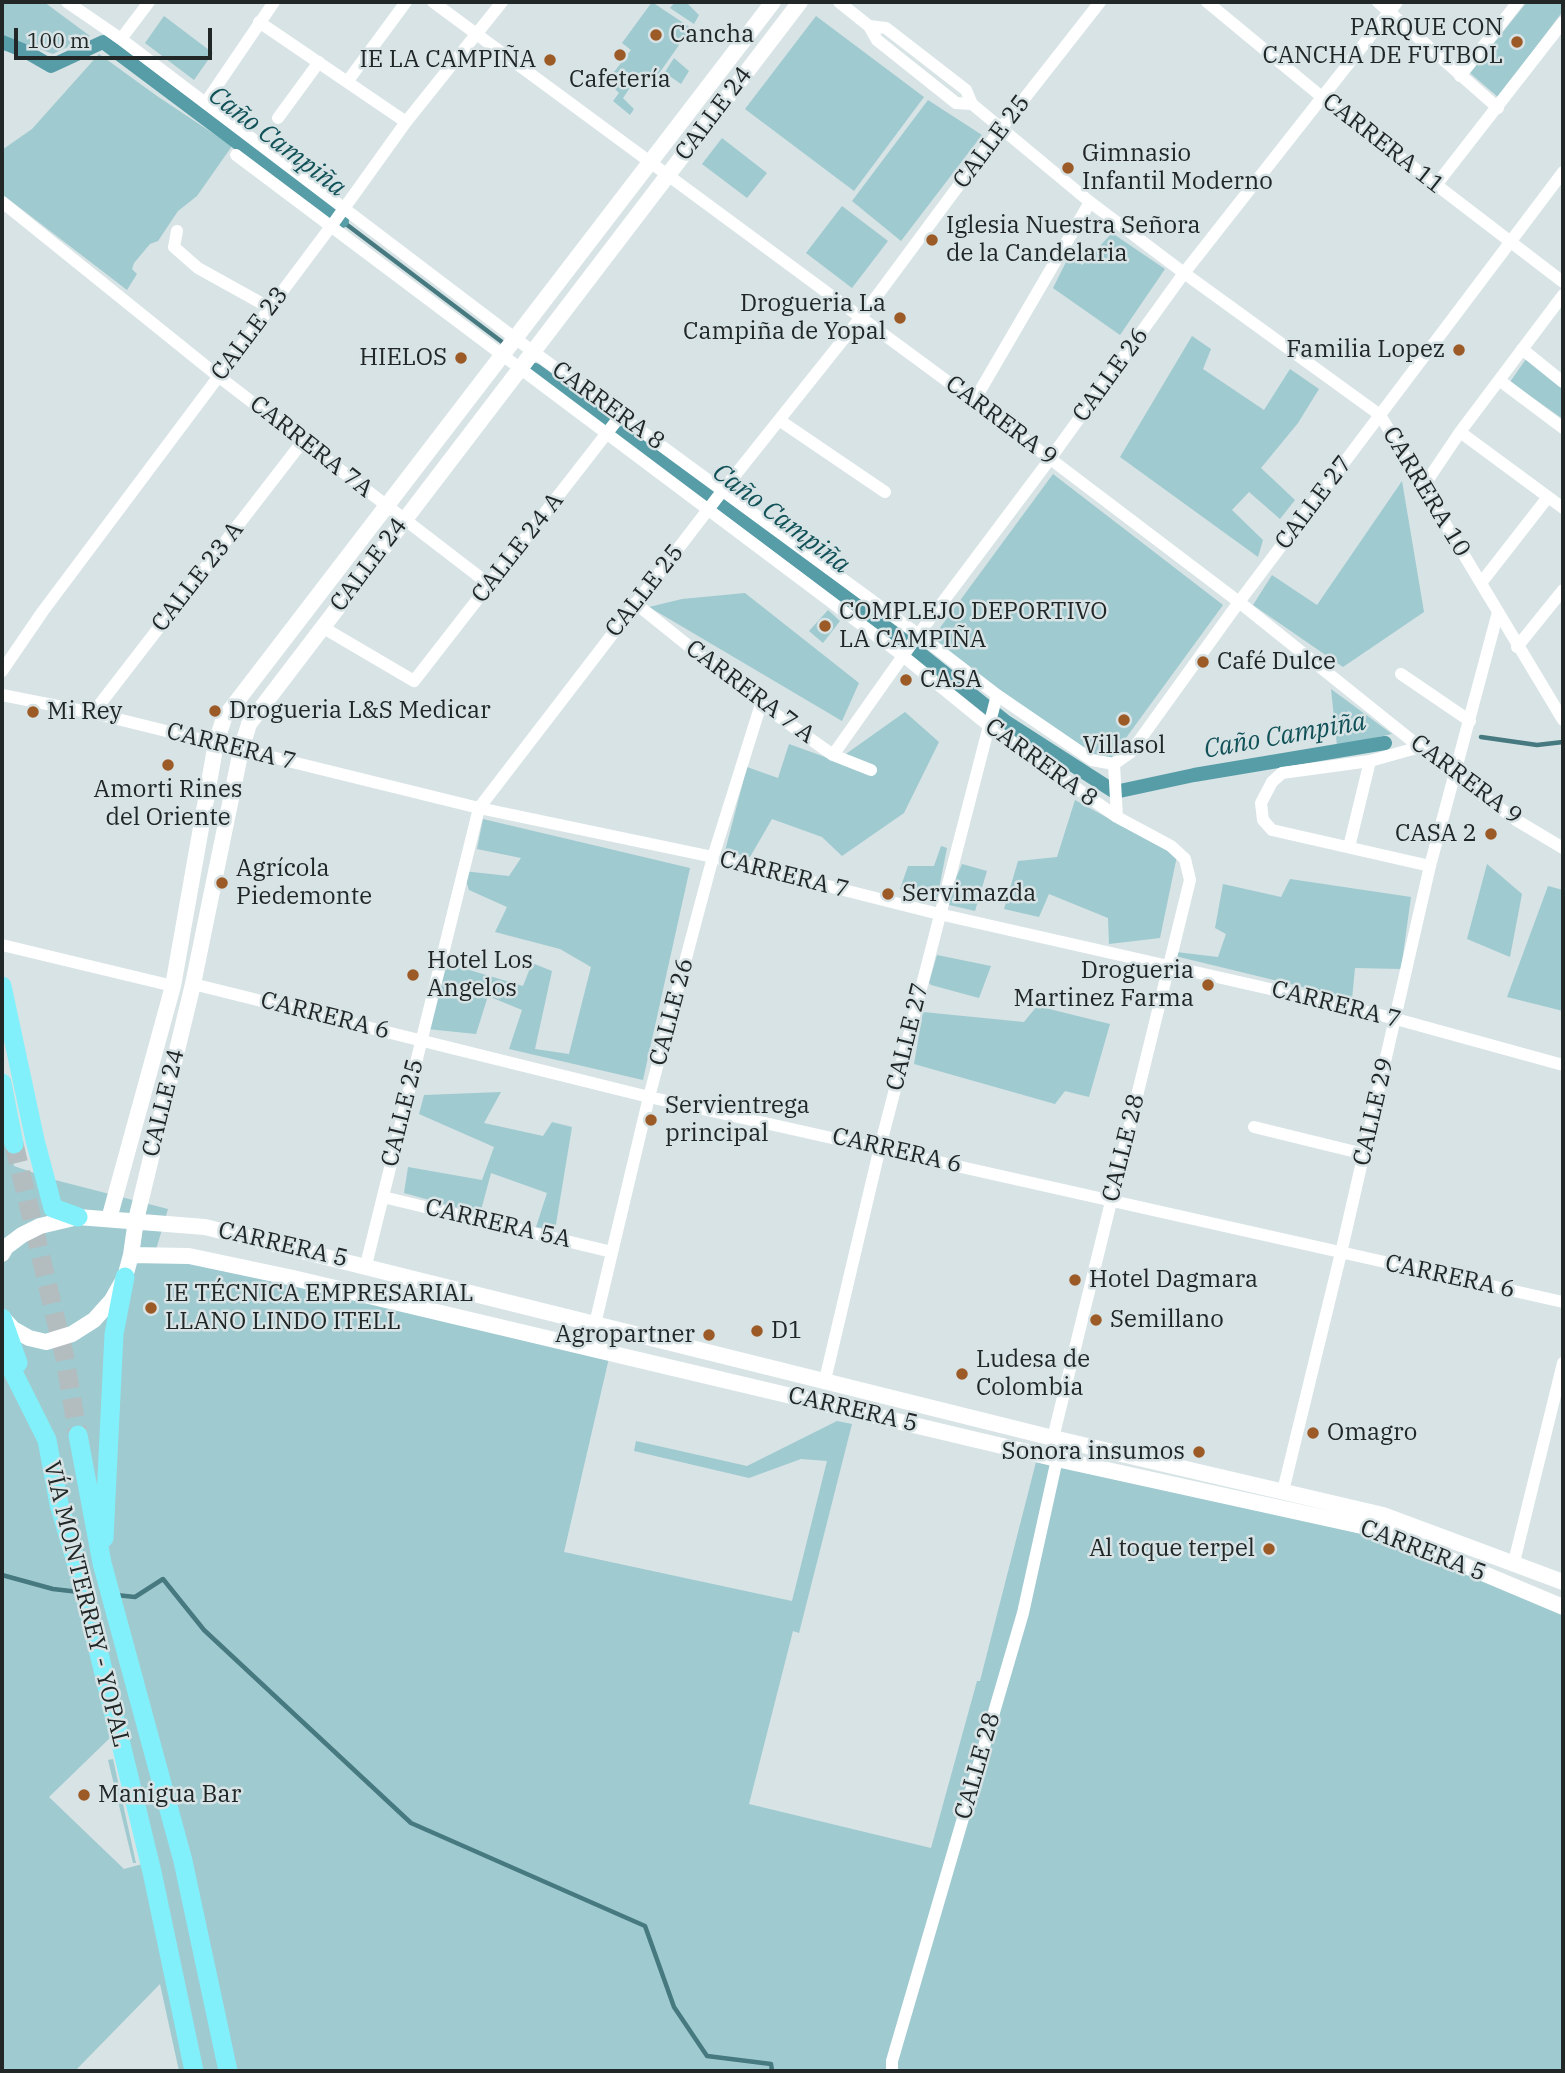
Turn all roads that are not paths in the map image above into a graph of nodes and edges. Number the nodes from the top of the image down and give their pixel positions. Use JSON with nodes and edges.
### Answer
{"nodes":[{"id":1,"x":67,"y":2,"type":"edge"},
{"id":2,"x":149,"y":2,"type":"edge"},
{"id":3,"x":274,"y":2,"type":"edge"},
{"id":4,"x":406,"y":2,"type":"edge"},
{"id":5,"x":433,"y":2,"type":"edge"},
{"id":6,"x":502,"y":2,"type":"edge"},
{"id":7,"x":773,"y":2,"type":"edge"},
{"id":8,"x":800,"y":2,"type":"edge"},
{"id":9,"x":839,"y":2,"type":"edge"},
{"id":10,"x":1100,"y":2,"type":"edge"},
{"id":11,"x":1207,"y":2,"type":"edge"},
{"id":12,"x":1378,"y":2,"type":"edge"},
{"id":13,"x":1518,"y":2,"type":"edge"},
{"id":14,"x":1393,"y":7,"type":"edge"},
{"id":15,"x":259,"y":22,"type":"junction"},
{"id":16,"x":1563,"y":22,"type":"edge"},
{"id":17,"x":477,"y":35,"type":"junction"},
{"id":18,"x":121,"y":39,"type":"junction"},
{"id":19,"x":319,"y":62,"type":"junction"},
{"id":20,"x":1460,"y":76,"type":"junction"},
{"id":21,"x":347,"y":82,"type":"junction"},
{"id":22,"x":1323,"y":98,"type":"junction"},
{"id":23,"x":206,"y":102,"type":"junction"},
{"id":24,"x":1498,"y":108,"type":"junction"},
{"id":25,"x":278,"y":118,"type":"dead end"},
{"id":26,"x":406,"y":122,"type":"junction"},
{"id":27,"x":1002,"y":127,"type":"junction"},
{"id":28,"x":236,"y":155,"type":"dead end"},
{"id":29,"x":650,"y":161,"type":"junction"},
{"id":30,"x":1563,"y":172,"type":"edge"},
{"id":31,"x":668,"y":174,"type":"junction"},
{"id":32,"x":1436,"y":184,"type":"junction"},
{"id":33,"x":1552,"y":187,"type":"junction"},
{"id":34,"x":1563,"y":196,"type":"edge"},
{"id":35,"x":2,"y":202,"type":"edge"},
{"id":36,"x":1090,"y":202,"type":"junction"},
{"id":37,"x":337,"y":217,"type":"junction"},
{"id":38,"x":177,"y":231,"type":"dead end"},
{"id":39,"x":1510,"y":241,"type":"junction"},
{"id":40,"x":1184,"y":274,"type":"junction"},
{"id":41,"x":1563,"y":282,"type":"edge"},
{"id":42,"x":1563,"y":295,"type":"edge"},
{"id":43,"x":270,"y":308,"type":"junction"},
{"id":44,"x":862,"y":316,"type":"junction"},
{"id":45,"x":516,"y":339,"type":"junction"},
{"id":46,"x":1522,"y":349,"type":"junction"},
{"id":47,"x":534,"y":352,"type":"junction"},
{"id":48,"x":503,"y":355,"type":"junction"},
{"id":49,"x":521,"y":369,"type":"junction"},
{"id":50,"x":218,"y":376,"type":"junction"},
{"id":51,"x":1499,"y":380,"type":"junction"},
{"id":52,"x":1563,"y":382,"type":"edge"},
{"id":53,"x":974,"y":401,"type":"junction"},
{"id":54,"x":1380,"y":415,"type":"junction"},
{"id":55,"x":779,"y":420,"type":"junction"},
{"id":56,"x":614,"y":424,"type":"junction"},
{"id":57,"x":1563,"y":428,"type":"edge"},
{"id":58,"x":1460,"y":432,"type":"junction"},
{"id":59,"x":303,"y":441,"type":"junction"},
{"id":60,"x":1050,"y":459,"type":"junction"},
{"id":61,"x":1423,"y":487,"type":"junction"},
{"id":62,"x":884,"y":492,"type":"dead end"},
{"id":63,"x":721,"y":493,"type":"junction"},
{"id":64,"x":1548,"y":497,"type":"junction"},
{"id":65,"x":386,"y":505,"type":"junction"},
{"id":66,"x":710,"y":507,"type":"junction"},
{"id":67,"x":1563,"y":508,"type":"edge"},
{"id":68,"x":404,"y":519,"type":"junction"},
{"id":69,"x":1481,"y":583,"type":"junction"},
{"id":70,"x":490,"y":585,"type":"junction"},
{"id":71,"x":1563,"y":590,"type":"edge"},
{"id":72,"x":1239,"y":602,"type":"junction"},
{"id":73,"x":635,"y":603,"type":"junction"},
{"id":74,"x":1498,"y":612,"type":"junction"},
{"id":75,"x":322,"y":627,"type":"junction"},
{"id":76,"x":917,"y":637,"type":"junction"},
{"id":77,"x":1517,"y":647,"type":"junction"},
{"id":78,"x":904,"y":654,"type":"junction"},
{"id":79,"x":2,"y":671,"type":"edge"},
{"id":80,"x":1401,"y":674,"type":"dead end"},
{"id":81,"x":2,"y":695,"type":"edge"},
{"id":82,"x":996,"y":701,"type":"junction"},
{"id":83,"x":761,"y":704,"type":"junction"},
{"id":84,"x":93,"y":713,"type":"junction"},
{"id":85,"x":1562,"y":716,"type":"edge"},
{"id":86,"x":1470,"y":721,"type":"junction"},
{"id":87,"x":990,"y":723,"type":"junction"},
{"id":88,"x":216,"y":743,"type":"junction"},
{"id":89,"x":1420,"y":747,"type":"junction"},
{"id":90,"x":241,"y":750,"type":"junction"},
{"id":91,"x":833,"y":755,"type":"junction"},
{"id":92,"x":1370,"y":761,"type":"junction"},
{"id":93,"x":1114,"y":764,"type":"junction"},
{"id":94,"x":871,"y":770,"type":"dead end"},
{"id":95,"x":1456,"y":776,"type":"junction"},
{"id":96,"x":479,"y":808,"type":"junction"},
{"id":97,"x":1117,"y":817,"type":"junction"},
{"id":98,"x":1349,"y":847,"type":"junction"},
{"id":99,"x":1563,"y":848,"type":"edge"},
{"id":100,"x":712,"y":857,"type":"junction"},
{"id":101,"x":1185,"y":859,"type":"joint"},
{"id":102,"x":1430,"y":866,"type":"junction"},
{"id":103,"x":939,"y":914,"type":"junction"},
{"id":104,"x":2,"y":945,"type":"edge"},
{"id":105,"x":1168,"y":965,"type":"junction"},
{"id":106,"x":192,"y":984,"type":"junction"},
{"id":107,"x":2,"y":986,"type":"edge"},
{"id":108,"x":173,"y":986,"type":"junction"},
{"id":109,"x":1396,"y":1019,"type":"junction"},
{"id":110,"x":421,"y":1040,"type":"junction"},
{"id":111,"x":1563,"y":1065,"type":"edge"},
{"id":112,"x":2,"y":1083,"type":"edge"},
{"id":113,"x":649,"y":1097,"type":"junction"},
{"id":114,"x":1254,"y":1127,"type":"dead end"},
{"id":115,"x":14,"y":1144,"type":"tunnel mouth"},
{"id":116,"x":880,"y":1147,"type":"junction"},
{"id":117,"x":1364,"y":1154,"type":"junction"},
{"id":118,"x":383,"y":1197,"type":"junction"},
{"id":119,"x":1111,"y":1199,"type":"junction"},
{"id":120,"x":78,"y":1217,"type":"junction"},
{"id":121,"x":109,"y":1219,"type":"junction"},
{"id":122,"x":136,"y":1220,"type":"junction"},
{"id":123,"x":612,"y":1252,"type":"junction"},
{"id":124,"x":1341,"y":1253,"type":"junction"},
{"id":125,"x":2,"y":1254,"type":"edge"},
{"id":126,"x":131,"y":1255,"type":"junction"},
{"id":127,"x":366,"y":1265,"type":"junction"},
{"id":128,"x":125,"y":1277,"type":"junction"},
{"id":129,"x":1563,"y":1302,"type":"edge"},
{"id":130,"x":2,"y":1317,"type":"edge"},
{"id":131,"x":595,"y":1324,"type":"junction"},
{"id":132,"x":2,"y":1350,"type":"edge"},
{"id":133,"x":1563,"y":1363,"type":"edge"},
{"id":134,"x":825,"y":1380,"type":"junction"},
{"id":135,"x":78,"y":1435,"type":"tunnel mouth"},
{"id":136,"x":1053,"y":1438,"type":"junction"},
{"id":137,"x":47,"y":1440,"type":"junction"},
{"id":138,"x":1058,"y":1460,"type":"junction"},
{"id":139,"x":1283,"y":1491,"type":"junction"},
{"id":140,"x":1514,"y":1562,"type":"junction"},
{"id":141,"x":104,"y":1570,"type":"junction"},
{"id":142,"x":1563,"y":1582,"type":"edge"},
{"id":143,"x":1563,"y":1607,"type":"edge"},
{"id":144,"x":194,"y":2071,"type":"edge"},
{"id":145,"x":228,"y":2071,"type":"edge"},
{"id":146,"x":892,"y":2071,"type":"edge"}],
"edges":[{"from":1,"to":18,"type":"street","name":"CARRERA 8"},
{"from":2,"to":18,"type":"street"},
{"from":3,"to":15,"type":"street"},
{"from":4,"to":21,"type":"street"},
{"from":5,"to":17,"type":"street","name":"CARRERA 9"},
{"from":6,"to":17,"type":"street","name":"CALLE 23"},
{"from":7,"to":29,"type":"main road","name":"CALLE 24"},
{"from":8,"to":31,"type":"main road","name":"CALLE 24"},
{"from":9,"to":27,"type":"street","name":"CARRERA 10"},
{"from":10,"to":27,"type":"street","name":"CALLE 25"},
{"from":11,"to":22,"type":"street","name":"CARRERA 11"},
{"from":12,"to":14,"type":"street"},
{"from":13,"to":20,"type":"street"},
{"from":14,"to":20,"type":"street"},
{"from":14,"to":22,"type":"street","name":"CALLE 26"},
{"from":15,"to":19,"type":"street"},
{"from":15,"to":23,"type":"street"},
{"from":16,"to":24,"type":"street"},
{"from":17,"to":26,"type":"street","name":"CALLE 23"},
{"from":17,"to":29,"type":"street","name":"CARRERA 9"},
{"from":18,"to":23,"type":"street","name":"CARRERA 8"},
{"from":19,"to":21,"type":"street"},
{"from":19,"to":25,"type":"street"},
{"from":20,"to":24,"type":"street"},
{"from":21,"to":26,"type":"street"},
{"from":22,"to":32,"type":"street","name":"CARRERA 11"},
{"from":22,"to":40,"type":"street","name":"CALLE 26"},
{"from":23,"to":37,"type":"street","name":"CARRERA 8"},
{"from":24,"to":32,"type":"street"},
{"from":26,"to":37,"type":"street","name":"CALLE 23"},
{"from":27,"to":36,"type":"street","name":"CARRERA 10"},
{"from":27,"to":44,"type":"street","name":"CALLE 25"},
{"from":28,"to":37,"type":"street"},
{"from":29,"to":31,"type":"street","name":"CARRERA 9"},
{"from":29,"to":45,"type":"main road","name":"CALLE 24"},
{"from":30,"to":33,"type":"street","name":"CALLE 27"},
{"from":31,"to":44,"type":"street","name":"CARRERA 9"},
{"from":31,"to":47,"type":"main road","name":"CALLE 24"},
{"from":32,"to":39,"type":"street","name":"CARRERA 11"},
{"from":33,"to":34,"type":"street"},
{"from":33,"to":39,"type":"street","name":"CALLE 27"},
{"from":35,"to":50,"type":"street","name":"CARRERA 7A"},
{"from":36,"to":40,"type":"street","name":"CARRERA 10"},
{"from":36,"to":53,"type":"street"},
{"from":37,"to":43,"type":"street","name":"CALLE 23"},
{"from":37,"to":45,"type":"street","name":"CARRERA 8"},
{"from":37,"to":48,"type":"street","name":"CARRERA 8"},
{"from":38,"to":43,"type":"street"},
{"from":39,"to":41,"type":"street","name":"CARRERA 11"},
{"from":39,"to":54,"type":"street","name":"CALLE 27"},
{"from":40,"to":54,"type":"street","name":"CARRERA 10"},
{"from":40,"to":60,"type":"street","name":"CALLE 26"},
{"from":42,"to":46,"type":"street"},
{"from":43,"to":50,"type":"street","name":"CALLE 23"},
{"from":44,"to":53,"type":"street","name":"CARRERA 9"},
{"from":44,"to":55,"type":"street","name":"CALLE 25"},
{"from":45,"to":47,"type":"street","name":"CARRERA 8"},
{"from":45,"to":48,"type":"main road","name":"CALLE 24"},
{"from":46,"to":51,"type":"street"},
{"from":46,"to":52,"type":"street"},
{"from":47,"to":49,"type":"main road","name":"CALLE 24"},
{"from":47,"to":56,"type":"street","name":"CARRERA 8"},
{"from":48,"to":49,"type":"street","name":"CARRERA 8"},
{"from":48,"to":65,"type":"main road","name":"CALLE 24"},
{"from":49,"to":56,"type":"street","name":"CARRERA 8"},
{"from":49,"to":68,"type":"main road","name":"CALLE 24"},
{"from":50,"to":59,"type":"street","name":"CARRERA 7A"},
{"from":50,"to":79,"type":"street","name":"CALLE 23"},
{"from":51,"to":57,"type":"street"},
{"from":51,"to":58,"type":"street"},
{"from":53,"to":60,"type":"street","name":"CARRERA 9"},
{"from":54,"to":61,"type":"street","name":"CARRERA 10"},
{"from":54,"to":72,"type":"street","name":"CALLE 27"},
{"from":55,"to":62,"type":"street"},
{"from":55,"to":63,"type":"street","name":"CALLE 25"},
{"from":56,"to":63,"type":"street","name":"CARRERA 8"},
{"from":56,"to":66,"type":"street","name":"CARRERA 8"},
{"from":56,"to":70,"type":"street","name":"CALLE 24 A"},
{"from":58,"to":61,"type":"street"},
{"from":58,"to":64,"type":"street"},
{"from":59,"to":65,"type":"street","name":"CARRERA 7A"},
{"from":59,"to":84,"type":"street","name":"CALLE 23 A"},
{"from":60,"to":72,"type":"street","name":"CARRERA 9"},
{"from":60,"to":76,"type":"street","name":"CALLE 26"},
{"from":61,"to":69,"type":"street","name":"CARRERA 10"},
{"from":63,"to":66,"type":"street","name":"CALLE 25"},
{"from":63,"to":76,"type":"street","name":"CARRERA 8"},
{"from":64,"to":67,"type":"street"},
{"from":64,"to":69,"type":"street"},
{"from":65,"to":68,"type":"street","name":"CARRERA 7A"},
{"from":65,"to":88,"type":"main road","name":"CALLE 24"},
{"from":66,"to":73,"type":"street","name":"CALLE 25"},
{"from":66,"to":78,"type":"street","name":"CARRERA 8"},
{"from":68,"to":70,"type":"street","name":"CARRERA 7A"},
{"from":68,"to":75,"type":"main road","name":"CALLE 24"},
{"from":69,"to":74,"type":"street","name":"CARRERA 10"},
{"from":70,"to":75,"type":"street","name":"CALLE 24 A"},
{"from":71,"to":77,"type":"street"},
{"from":72,"to":89,"type":"street","name":"CARRERA 9"},
{"from":72,"to":93,"type":"street","name":"CALLE 27"},
{"from":73,"to":83,"type":"street","name":"CARRERA 7 A"},
{"from":73,"to":96,"type":"street","name":"CALLE 25"},
{"from":74,"to":77,"type":"street","name":"CARRERA 10"},
{"from":74,"to":86,"type":"street","name":"CALLE 29"},
{"from":75,"to":90,"type":"main road","name":"CALLE 24"},
{"from":76,"to":78,"type":"street","name":"CALLE 26"},
{"from":76,"to":82,"type":"street","name":"CARRERA 8"},
{"from":77,"to":85,"type":"street","name":"CARRERA 10"},
{"from":78,"to":87,"type":"street","name":"CARRERA 8"},
{"from":78,"to":91,"type":"street","name":"CALLE 26"},
{"from":80,"to":86,"type":"street"},
{"from":81,"to":84,"type":"street","name":"CARRERA 7"},
{"from":82,"to":87,"type":"street","name":"CALLE 27"},
{"from":82,"to":93,"type":"street","name":"CARRERA 8"},
{"from":83,"to":91,"type":"street","name":"CARRERA 7 A"},
{"from":83,"to":100,"type":"street","name":"CALLE 26"},
{"from":84,"to":88,"type":"street","name":"CARRERA 7"},
{"from":86,"to":95,"type":"street","name":"CALLE 29"},
{"from":87,"to":97,"type":"street","name":"CARRERA 8"},
{"from":87,"to":103,"type":"street","name":"CALLE 27"},
{"from":88,"to":90,"type":"street","name":"CARRERA 7"},
{"from":88,"to":108,"type":"main road","name":"CALLE 24"},
{"from":89,"to":92,"type":"street"},
{"from":89,"to":95,"type":"street","name":"CARRERA 9"},
{"from":90,"to":96,"type":"street","name":"CARRERA 7"},
{"from":90,"to":106,"type":"main road","name":"CALLE 24"},
{"from":91,"to":94,"type":"street","name":"CARRERA 7 A"},
{"from":92,"to":98,"type":"street"},
{"from":92,"to":98,"type":"street"},
{"from":93,"to":97,"type":"street","name":"CARRERA 8"},
{"from":95,"to":99,"type":"street","name":"CARRERA 9"},
{"from":95,"to":102,"type":"street","name":"CALLE 29"},
{"from":96,"to":100,"type":"street","name":"CARRERA 7"},
{"from":96,"to":110,"type":"street","name":"CALLE 25"},
{"from":97,"to":101,"type":"street","name":"CARRERA 8"},
{"from":98,"to":102,"type":"street"},
{"from":100,"to":103,"type":"street","name":"CARRERA 7"},
{"from":100,"to":113,"type":"street","name":"CALLE 26"},
{"from":101,"to":105,"type":"street","name":"CALLE 28"},
{"from":102,"to":109,"type":"street","name":"CALLE 29"},
{"from":103,"to":105,"type":"street","name":"CARRERA 7"},
{"from":103,"to":116,"type":"street","name":"CALLE 27"},
{"from":104,"to":108,"type":"street"},
{"from":105,"to":109,"type":"street","name":"CARRERA 7"},
{"from":105,"to":119,"type":"street","name":"CALLE 28"},
{"from":106,"to":110,"type":"street","name":"CARRERA 6"},
{"from":106,"to":122,"type":"main road","name":"CALLE 24"},
{"from":107,"to":120,"type":"main road"},
{"from":108,"to":121,"type":"main road","name":"CALLE 24"},
{"from":109,"to":111,"type":"street","name":"CARRERA 7"},
{"from":109,"to":117,"type":"street","name":"CALLE 29"},
{"from":110,"to":113,"type":"street","name":"CARRERA 6"},
{"from":110,"to":118,"type":"street","name":"CALLE 25"},
{"from":112,"to":115,"type":"main road"},
{"from":113,"to":116,"type":"street","name":"CARRERA 6"},
{"from":113,"to":123,"type":"street","name":"CALLE 26"},
{"from":114,"to":117,"type":"street"},
{"from":116,"to":119,"type":"street","name":"CARRERA 6"},
{"from":116,"to":134,"type":"street","name":"CALLE 27"},
{"from":117,"to":124,"type":"street","name":"CALLE 29"},
{"from":118,"to":123,"type":"street","name":"CARRERA 5A"},
{"from":118,"to":127,"type":"street","name":"CALLE 25"},
{"from":119,"to":124,"type":"street","name":"CARRERA 6"},
{"from":119,"to":136,"type":"street","name":"CALLE 28"},
{"from":120,"to":121,"type":"main road","name":"CARRERA 5"},
{"from":120,"to":125,"type":"main road","name":"CARRERA 5"},
{"from":121,"to":122,"type":"main road","name":"CARRERA 5"},
{"from":122,"to":126,"type":"main road","name":"CALLE 24"},
{"from":122,"to":127,"type":"main road","name":"CARRERA 5"},
{"from":123,"to":131,"type":"street","name":"CALLE 26"},
{"from":124,"to":129,"type":"street","name":"CARRERA 6"},
{"from":124,"to":139,"type":"street","name":"CALLE 29"},
{"from":126,"to":128,"type":"main road","name":"CALLE 24"},
{"from":126,"to":138,"type":"main road","name":"CARRERA 5"},
{"from":127,"to":131,"type":"main road","name":"CARRERA 5"},
{"from":128,"to":130,"type":"main road","name":"CALLE 24"},
{"from":128,"to":141,"type":"main road"},
{"from":130,"to":137,"type":"main road"},
{"from":131,"to":134,"type":"main road","name":"CARRERA 5"},
{"from":132,"to":137,"type":"main road","name":"VÍA MONTERREY - YOPAL"},
{"from":133,"to":140,"type":"street"},
{"from":134,"to":136,"type":"main road","name":"CARRERA 5"},
{"from":135,"to":141,"type":"main road","name":"VÍA MONTERREY - YOPAL"},
{"from":136,"to":139,"type":"main road","name":"CARRERA 5"},
{"from":137,"to":144,"type":"main road","name":"VÍA MONTERREY - YOPAL"},
{"from":138,"to":143,"type":"main road","name":"CARRERA 5"},
{"from":138,"to":146,"type":"street","name":"CALLE 28"},
{"from":139,"to":140,"type":"main road","name":"CARRERA 5"},
{"from":140,"to":142,"type":"main road","name":"CARRERA 5"},
{"from":141,"to":145,"type":"main road","name":"VÍA MONTERREY - YOPAL"}]}
